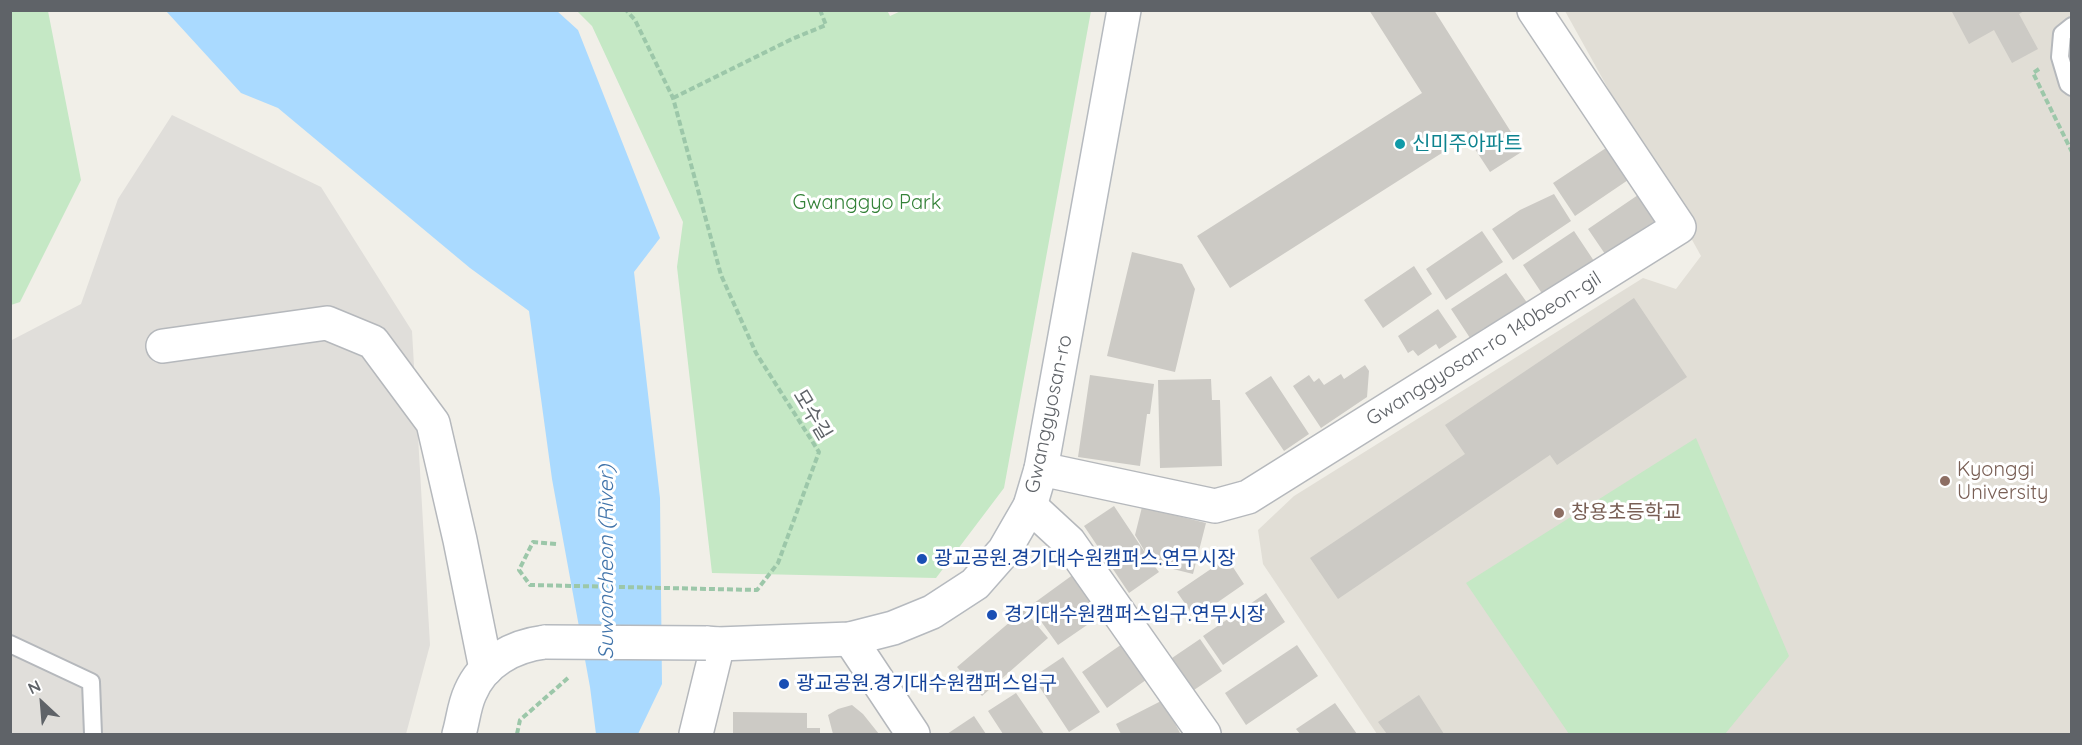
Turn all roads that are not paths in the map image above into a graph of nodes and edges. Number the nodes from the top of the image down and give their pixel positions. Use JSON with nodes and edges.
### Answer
{"nodes":[{"id":1,"x":1124,"y":10,"type":"edge"},
{"id":2,"x":1534,"y":10,"type":"edge"},
{"id":3,"x":2072,"y":26,"type":"edge"},
{"id":4,"x":2072,"y":87,"type":"edge"},
{"id":5,"x":163,"y":346,"type":"dead end"},
{"id":6,"x":1041,"y":469,"type":"junction"},
{"id":7,"x":1030,"y":506,"type":"junction"},
{"id":8,"x":850,"y":639,"type":"junction"},
{"id":9,"x":10,"y":644,"type":"edge"},
{"id":10,"x":712,"y":644,"type":"junction"},
{"id":11,"x":486,"y":669,"type":"junction"},
{"id":12,"x":93,"y":735,"type":"edge"},
{"id":13,"x":459,"y":735,"type":"edge"},
{"id":14,"x":696,"y":735,"type":"edge"},
{"id":15,"x":913,"y":735,"type":"edge"},
{"id":16,"x":1204,"y":735,"type":"edge"}],
"edges":[{"from":1,"to":6,"type":"street","name":"Gwanggyosan-ro"},
{"from":2,"to":6,"type":"street","name":"Gwanggyosan-ro 140beon-gil"},
{"from":3,"to":4,"type":"lane"},
{"from":5,"to":11,"type":"street"},
{"from":6,"to":7,"type":"street","name":"Gwanggyosan-ro"},
{"from":7,"to":8,"type":"street","name":"Gwanggyosan-ro"},
{"from":7,"to":16,"type":"street"},
{"from":8,"to":10,"type":"street","name":"Gwanggyosan-ro"},
{"from":8,"to":15,"type":"street"},
{"from":9,"to":12,"type":"lane"},
{"from":10,"to":11,"type":"street","name":"Gwanggyosan-ro","bridge":true},
{"from":10,"to":14,"type":"street"},
{"from":11,"to":13,"type":"street","name":"Gwanggyosan-ro"}]}
